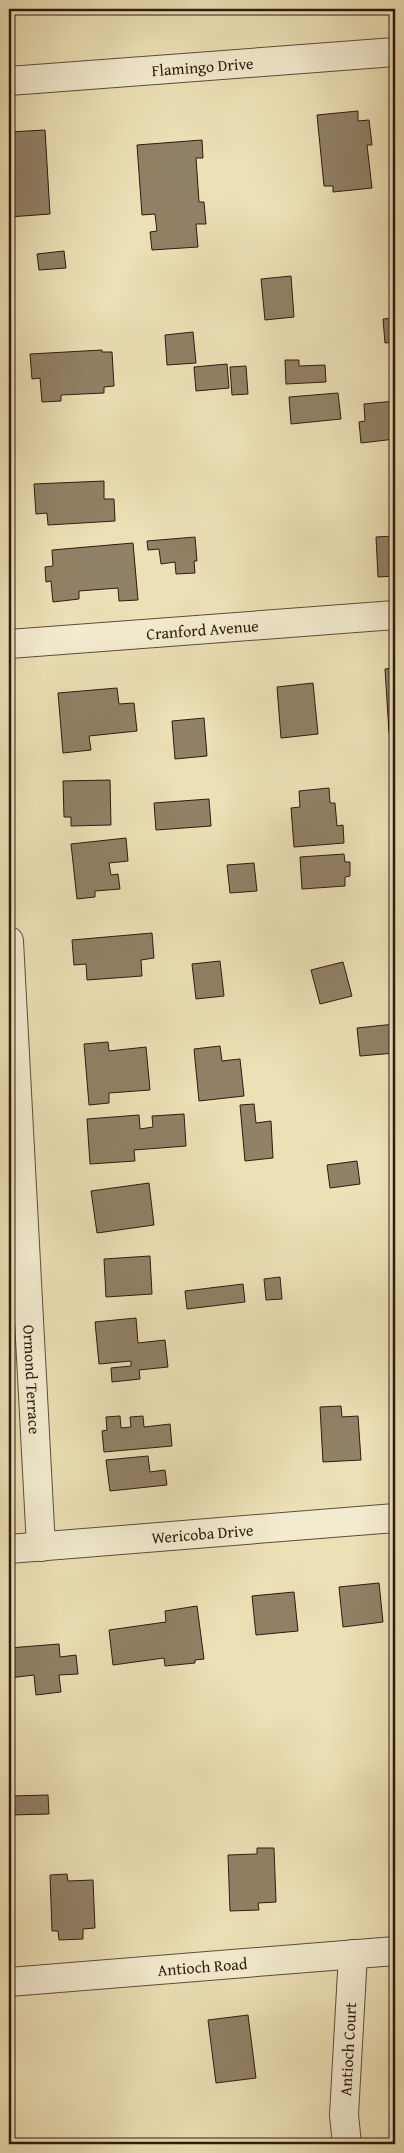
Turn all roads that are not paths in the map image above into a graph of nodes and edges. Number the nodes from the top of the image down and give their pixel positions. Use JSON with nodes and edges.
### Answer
{"nodes":[{"id":1,"x":395,"y":52,"type":"edge"},
{"id":2,"x":9,"y":81,"type":"edge"},
{"id":3,"x":395,"y":615,"type":"edge"},
{"id":4,"x":9,"y":644,"type":"edge"},
{"id":5,"x":9,"y":941,"type":"edge"},
{"id":6,"x":395,"y":1518,"type":"edge"},
{"id":7,"x":41,"y":1547,"type":"junction"},
{"id":8,"x":9,"y":1550,"type":"edge"},
{"id":9,"x":395,"y":1950,"type":"edge"},
{"id":10,"x":353,"y":1954,"type":"junction"},
{"id":11,"x":9,"y":1982,"type":"edge"},
{"id":12,"x":347,"y":2144,"type":"edge"}],
"edges":[{"from":1,"to":2,"type":"street","name":"Flamingo Drive"},
{"from":3,"to":4,"type":"street","name":"Cranford Avenue"},
{"from":5,"to":7,"type":"street","name":"Ormond Terrace"},
{"from":6,"to":7,"type":"street","name":"Wericoba Drive"},
{"from":7,"to":8,"type":"street","name":"Wericoba Drive"},
{"from":9,"to":10,"type":"street","name":"Antioch Road"},
{"from":10,"to":11,"type":"street","name":"Antioch Road"},
{"from":10,"to":12,"type":"street","name":"Antioch Court"}]}
